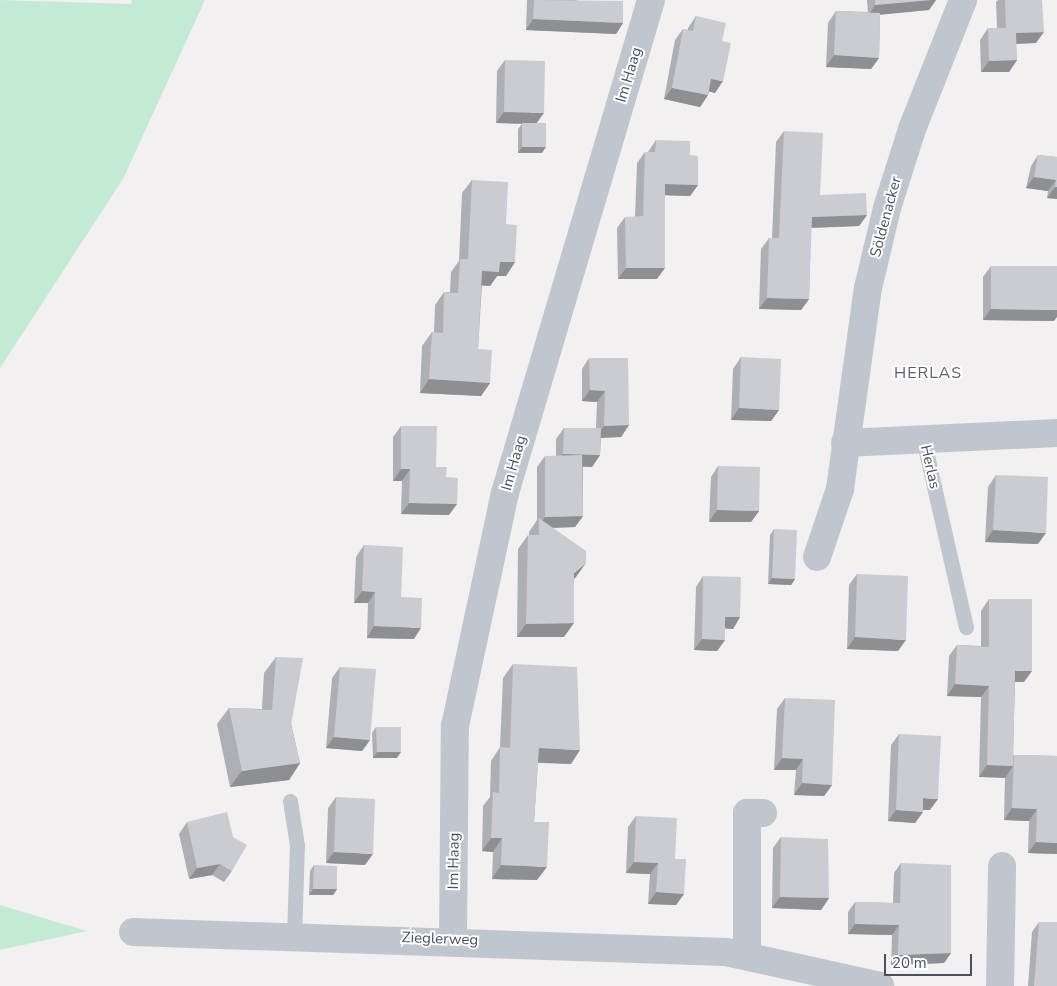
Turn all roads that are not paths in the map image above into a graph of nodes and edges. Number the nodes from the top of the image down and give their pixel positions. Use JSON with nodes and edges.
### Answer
{"nodes":[{"id":1,"x":651,"y":0,"type":"edge"},
{"id":2,"x":963,"y":0,"type":"edge"},
{"id":3,"x":1057,"y":432,"type":"edge"},
{"id":4,"x":923,"y":438,"type":"junction"},
{"id":5,"x":845,"y":443,"type":"junction"},
{"id":6,"x":817,"y":557,"type":"dead end"},
{"id":7,"x":966,"y":627,"type":"dead end"},
{"id":8,"x":290,"y":801,"type":"dead end"},
{"id":9,"x":763,"y":813,"type":"dead end"},
{"id":10,"x":1002,"y":866,"type":"dead end"},
{"id":11,"x":133,"y":932,"type":"dead end"},
{"id":12,"x":294,"y":935,"type":"junction"},
{"id":13,"x":452,"y":939,"type":"junction"},
{"id":14,"x":747,"y":956,"type":"junction"},
{"id":15,"x":880,"y":986,"type":"edge"},
{"id":16,"x":1000,"y":986,"type":"edge"}],
"edges":[{"from":1,"to":13,"type":"street","name":"Im Haag"},
{"from":2,"to":5,"type":"street","name":"Söldenacker"},
{"from":3,"to":4,"type":"street","name":"Herlas"},
{"from":4,"to":5,"type":"street"},
{"from":4,"to":7,"type":"lane","name":"Herlas"},
{"from":5,"to":6,"type":"street","name":"Söldenacker"},
{"from":8,"to":12,"type":"lane"},
{"from":9,"to":14,"type":"street"},
{"from":10,"to":16,"type":"street"},
{"from":11,"to":12,"type":"street","name":"Zieglerweg"},
{"from":12,"to":13,"type":"street","name":"Zieglerweg"},
{"from":13,"to":14,"type":"street","name":"Zieglerweg"},
{"from":14,"to":15,"type":"street","name":"Zieglerweg"}]}
